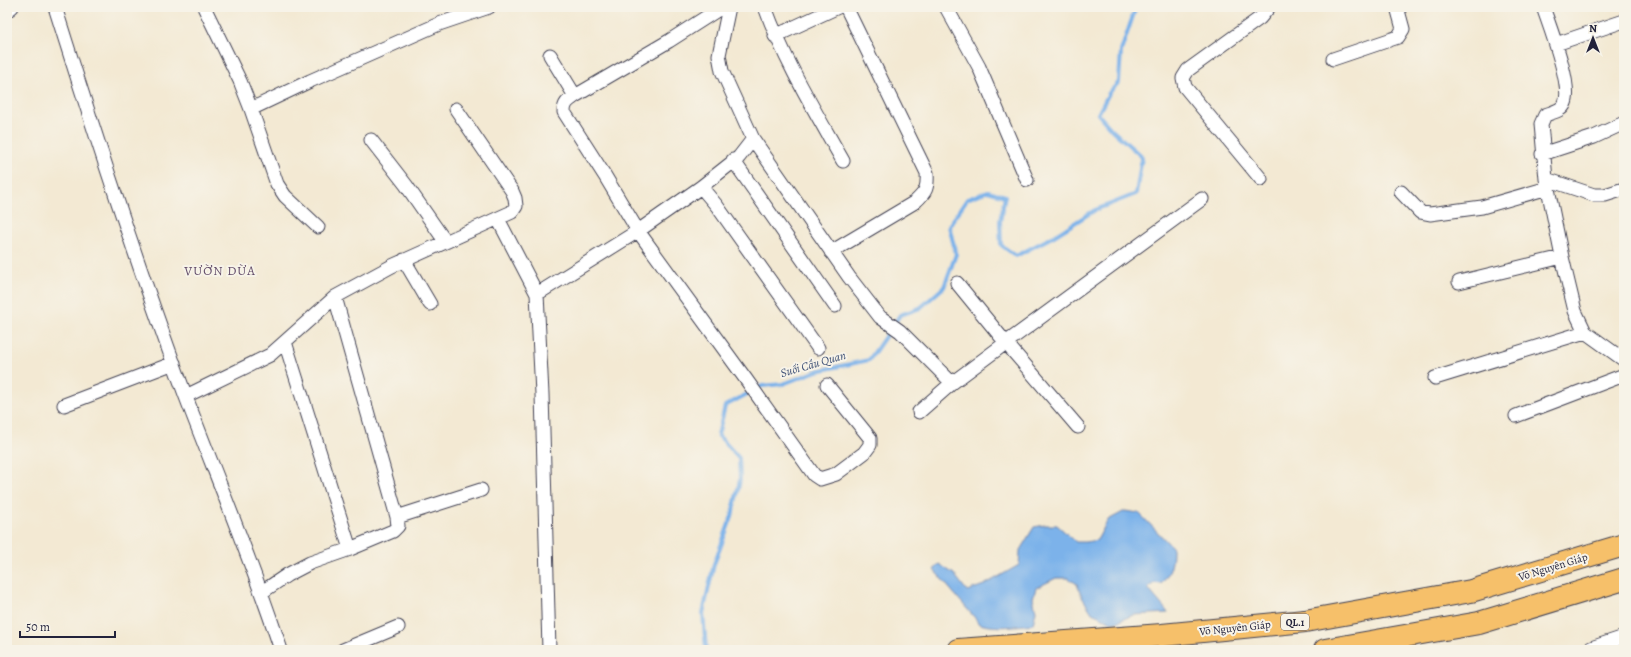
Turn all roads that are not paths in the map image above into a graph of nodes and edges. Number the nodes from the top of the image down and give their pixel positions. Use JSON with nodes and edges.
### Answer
{"nodes":[{"id":1,"x":12,"y":7,"type":"edge"},
{"id":2,"x":55,"y":7,"type":"edge"},
{"id":3,"x":204,"y":7,"type":"edge"},
{"id":4,"x":489,"y":7,"type":"edge"},
{"id":5,"x":722,"y":7,"type":"edge"},
{"id":6,"x":729,"y":7,"type":"edge"},
{"id":7,"x":765,"y":7,"type":"edge"},
{"id":8,"x":838,"y":7,"type":"edge"},
{"id":9,"x":846,"y":7,"type":"edge"},
{"id":10,"x":946,"y":7,"type":"edge"},
{"id":11,"x":1270,"y":7,"type":"edge"},
{"id":12,"x":1397,"y":7,"type":"edge"},
{"id":13,"x":1543,"y":7,"type":"edge"},
{"id":14,"x":7,"y":10,"type":"edge"},
{"id":15,"x":1624,"y":21,"type":"edge"},
{"id":16,"x":775,"y":36,"type":"junction"},
{"id":17,"x":1556,"y":44,"type":"junction"},
{"id":18,"x":550,"y":55,"type":"dead end"},
{"id":19,"x":1333,"y":58,"type":"dead end"},
{"id":20,"x":575,"y":96,"type":"junction"},
{"id":21,"x":251,"y":109,"type":"junction"},
{"id":22,"x":456,"y":109,"type":"dead end"},
{"id":23,"x":1624,"y":123,"type":"edge"},
{"id":24,"x":753,"y":139,"type":"junction"},
{"id":25,"x":371,"y":140,"type":"dead end"},
{"id":26,"x":1542,"y":154,"type":"junction"},
{"id":27,"x":733,"y":160,"type":"junction"},
{"id":28,"x":843,"y":161,"type":"dead end"},
{"id":29,"x":1261,"y":179,"type":"dead end"},
{"id":30,"x":1027,"y":180,"type":"dead end"},
{"id":31,"x":1547,"y":183,"type":"junction"},
{"id":32,"x":701,"y":187,"type":"junction"},
{"id":33,"x":1624,"y":189,"type":"edge"},
{"id":34,"x":1401,"y":192,"type":"dead end"},
{"id":35,"x":1202,"y":199,"type":"dead end"},
{"id":36,"x":498,"y":219,"type":"junction"},
{"id":37,"x":318,"y":227,"type":"dead end"},
{"id":38,"x":638,"y":232,"type":"junction"},
{"id":39,"x":445,"y":241,"type":"junction"},
{"id":40,"x":831,"y":252,"type":"junction"},
{"id":41,"x":1562,"y":257,"type":"junction"},
{"id":42,"x":404,"y":260,"type":"junction"},
{"id":43,"x":958,"y":282,"type":"dead end"},
{"id":44,"x":1459,"y":282,"type":"dead end"},
{"id":45,"x":537,"y":294,"type":"junction"},
{"id":46,"x":335,"y":298,"type":"junction"},
{"id":47,"x":430,"y":304,"type":"dead end"},
{"id":48,"x":835,"y":306,"type":"dead end"},
{"id":49,"x":1585,"y":332,"type":"junction"},
{"id":50,"x":285,"y":342,"type":"junction"},
{"id":51,"x":1006,"y":343,"type":"junction"},
{"id":52,"x":818,"y":348,"type":"dead end"},
{"id":53,"x":1624,"y":360,"type":"edge"},
{"id":54,"x":174,"y":363,"type":"junction"},
{"id":55,"x":1624,"y":375,"type":"edge"},
{"id":56,"x":1435,"y":378,"type":"dead end"},
{"id":57,"x":952,"y":383,"type":"junction"},
{"id":58,"x":827,"y":385,"type":"dead end"},
{"id":59,"x":186,"y":396,"type":"junction"},
{"id":60,"x":64,"y":406,"type":"dead end"},
{"id":61,"x":919,"y":412,"type":"dead end"},
{"id":62,"x":1516,"y":416,"type":"dead end"},
{"id":63,"x":1078,"y":427,"type":"dead end"},
{"id":64,"x":481,"y":490,"type":"dead end"},
{"id":65,"x":397,"y":517,"type":"junction"},
{"id":66,"x":1624,"y":546,"type":"edge"},
{"id":67,"x":350,"y":549,"type":"junction"},
{"id":68,"x":1624,"y":579,"type":"edge"},
{"id":69,"x":262,"y":592,"type":"junction"},
{"id":70,"x":398,"y":626,"type":"dead end"},
{"id":71,"x":1624,"y":637,"type":"edge"},
{"id":72,"x":1591,"y":648,"type":"dead end"},
{"id":73,"x":281,"y":650,"type":"edge"},
{"id":74,"x":343,"y":650,"type":"edge"},
{"id":75,"x":549,"y":650,"type":"edge"},
{"id":76,"x":958,"y":650,"type":"edge"},
{"id":77,"x":1325,"y":650,"type":"edge"}],
"edges":[{"from":1,"to":14,"type":"street"},
{"from":2,"to":54,"type":"street"},
{"from":3,"to":21,"type":"street"},
{"from":4,"to":21,"type":"street"},
{"from":5,"to":20,"type":"street"},
{"from":6,"to":24,"type":"street"},
{"from":7,"to":16,"type":"street"},
{"from":8,"to":16,"type":"street"},
{"from":9,"to":40,"type":"street"},
{"from":10,"to":30,"type":"street"},
{"from":11,"to":29,"type":"street"},
{"from":12,"to":19,"type":"street"},
{"from":13,"to":17,"type":"street"},
{"from":15,"to":17,"type":"street"},
{"from":16,"to":28,"type":"street"},
{"from":17,"to":26,"type":"street"},
{"from":18,"to":20,"type":"street"},
{"from":20,"to":38,"type":"street"},
{"from":21,"to":37,"type":"street"},
{"from":22,"to":36,"type":"street"},
{"from":23,"to":26,"type":"street"},
{"from":24,"to":27,"type":"street"},
{"from":24,"to":40,"type":"street"},
{"from":25,"to":39,"type":"street"},
{"from":26,"to":31,"type":"street"},
{"from":27,"to":32,"type":"street"},
{"from":27,"to":48,"type":"street"},
{"from":31,"to":33,"type":"street"},
{"from":31,"to":34,"type":"street"},
{"from":31,"to":41,"type":"street"},
{"from":32,"to":38,"type":"street"},
{"from":32,"to":52,"type":"street"},
{"from":35,"to":51,"type":"street"},
{"from":36,"to":39,"type":"street"},
{"from":36,"to":45,"type":"street"},
{"from":38,"to":45,"type":"street"},
{"from":38,"to":58,"type":"street"},
{"from":39,"to":42,"type":"street"},
{"from":40,"to":57,"type":"street"},
{"from":41,"to":44,"type":"street"},
{"from":41,"to":49,"type":"street"},
{"from":42,"to":46,"type":"street"},
{"from":42,"to":47,"type":"street"},
{"from":43,"to":51,"type":"street"},
{"from":45,"to":75,"type":"street"},
{"from":46,"to":50,"type":"street"},
{"from":46,"to":65,"type":"street"},
{"from":49,"to":53,"type":"street"},
{"from":49,"to":56,"type":"street"},
{"from":50,"to":59,"type":"street"},
{"from":50,"to":67,"type":"street"},
{"from":51,"to":57,"type":"street"},
{"from":51,"to":63,"type":"street"},
{"from":54,"to":59,"type":"street"},
{"from":54,"to":60,"type":"street"},
{"from":55,"to":62,"type":"street"},
{"from":57,"to":61,"type":"street"},
{"from":59,"to":69,"type":"street"},
{"from":64,"to":65,"type":"street"},
{"from":65,"to":67,"type":"street"},
{"from":66,"to":76,"type":"highway","name":"Võ Nguyên Giáp","number":"QL.1"},
{"from":67,"to":69,"type":"street"},
{"from":68,"to":77,"type":"highway"},
{"from":69,"to":73,"type":"street"},
{"from":70,"to":74,"type":"street"},
{"from":71,"to":72,"type":"street"}]}
